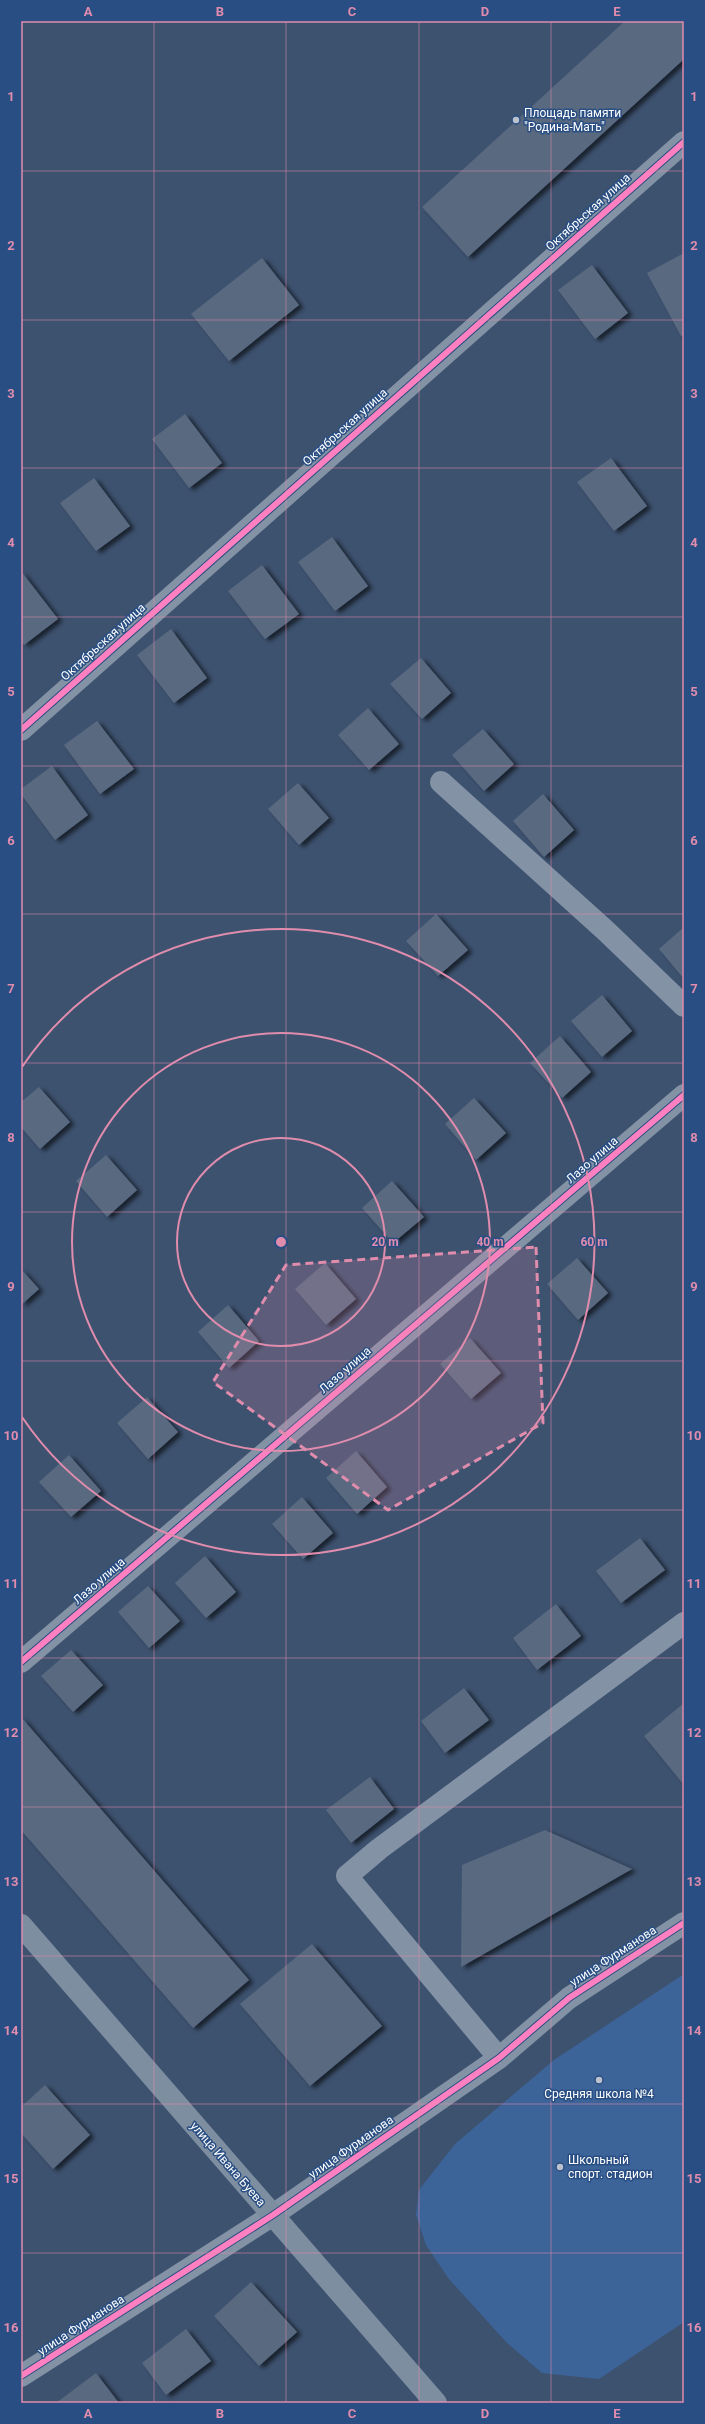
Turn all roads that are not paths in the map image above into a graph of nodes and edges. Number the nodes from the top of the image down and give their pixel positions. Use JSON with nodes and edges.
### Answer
{"nodes":[{"id":1,"x":684,"y":142,"type":"edge"},
{"id":2,"x":21,"y":730,"type":"edge"},
{"id":3,"x":441,"y":782,"type":"dead end"},
{"id":4,"x":684,"y":1006,"type":"edge"},
{"id":5,"x":684,"y":1095,"type":"edge"},
{"id":6,"x":684,"y":1623,"type":"edge"},
{"id":7,"x":21,"y":1662,"type":"edge"},
{"id":8,"x":684,"y":1923,"type":"edge"},
{"id":9,"x":21,"y":1925,"type":"edge"},
{"id":10,"x":499,"y":2058,"type":"junction"},
{"id":11,"x":273,"y":2216,"type":"junction"},
{"id":12,"x":21,"y":2376,"type":"edge"},
{"id":13,"x":436,"y":2403,"type":"edge"}],
"edges":[{"from":1,"to":2,"type":"street","name":"Октябрьская улица"},
{"from":3,"to":4,"type":"street"},
{"from":5,"to":7,"type":"street","name":"Лазо улица"},
{"from":6,"to":10,"type":"street"},
{"from":8,"to":10,"type":"street","name":"улица Фурманова"},
{"from":9,"to":11,"type":"street","name":"улица Ивана Буева"},
{"from":10,"to":11,"type":"street","name":"улица Фурманова"},
{"from":11,"to":12,"type":"street","name":"улица Фурманова"},
{"from":11,"to":13,"type":"street","name":"улица Ивана Буева"}]}
